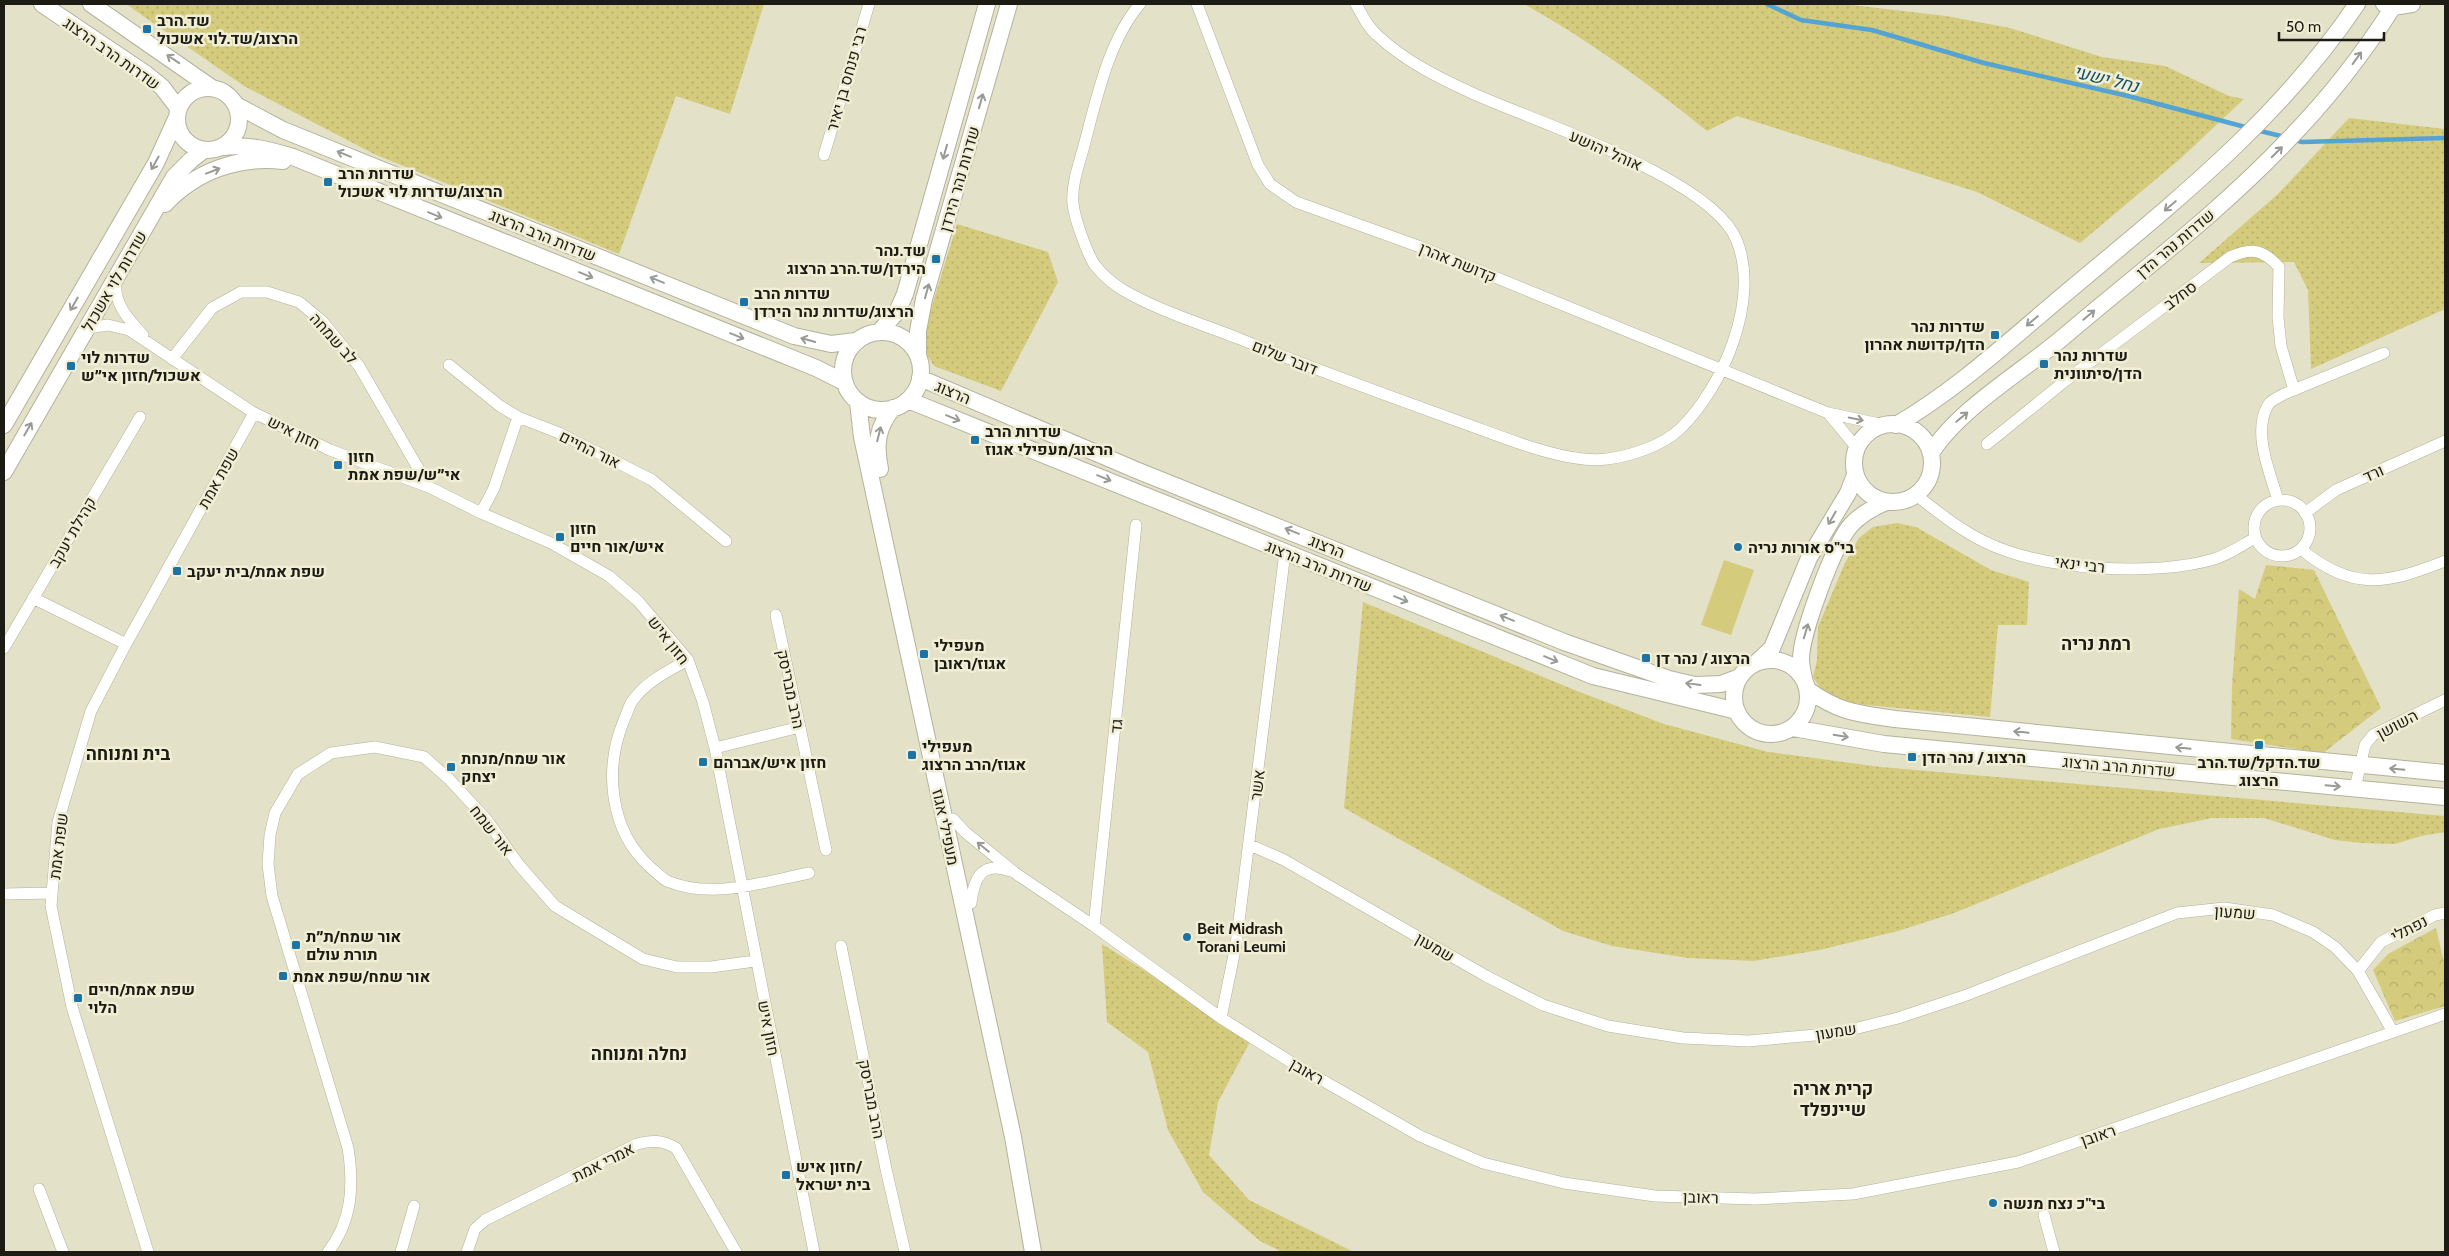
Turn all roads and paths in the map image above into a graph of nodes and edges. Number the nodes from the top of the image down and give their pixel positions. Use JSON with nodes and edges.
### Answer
{"nodes":[{"id":1,"x":42,"y":4,"type":"edge"},
{"id":2,"x":91,"y":4,"type":"edge"},
{"id":3,"x":868,"y":4,"type":"edge"},
{"id":4,"x":987,"y":4,"type":"edge"},
{"id":5,"x":1009,"y":4,"type":"edge"},
{"id":6,"x":1140,"y":4,"type":"edge"},
{"id":7,"x":1197,"y":4,"type":"edge"},
{"id":8,"x":1356,"y":4,"type":"edge"},
{"id":9,"x":2357,"y":4,"type":"edge"},
{"id":10,"x":2412,"y":4,"type":"edge"},
{"id":11,"x":2389,"y":5,"type":"edge"},
{"id":12,"x":212,"y":88,"type":"junction"},
{"id":13,"x":236,"y":105,"type":"junction"},
{"id":14,"x":177,"y":113,"type":"junction"},
{"id":15,"x":223,"y":147,"type":"junction"},
{"id":16,"x":204,"y":150,"type":"junction"},
{"id":17,"x":824,"y":155,"type":"dead end"},
{"id":18,"x":309,"y":164,"type":"junction"},
{"id":19,"x":148,"y":222,"type":"junction"},
{"id":20,"x":117,"y":276,"type":"junction"},
{"id":21,"x":87,"y":328,"type":"junction"},
{"id":22,"x":880,"y":331,"type":"junction"},
{"id":23,"x":856,"y":341,"type":"junction"},
{"id":24,"x":150,"y":343,"type":"junction"},
{"id":25,"x":2384,"y":353,"type":"dead end"},
{"id":26,"x":918,"y":356,"type":"junction"},
{"id":27,"x":172,"y":359,"type":"junction"},
{"id":28,"x":450,"y":365,"type":"dead end"},
{"id":29,"x":1724,"y":370,"type":"junction"},
{"id":30,"x":920,"y":378,"type":"junction"},
{"id":31,"x":844,"y":382,"type":"junction"},
{"id":32,"x":2294,"y":390,"type":"junction"},
{"id":33,"x":908,"y":400,"type":"junction"},
{"id":34,"x":858,"y":402,"type":"junction"},
{"id":35,"x":894,"y":408,"type":"junction"},
{"id":36,"x":254,"y":413,"type":"junction"},
{"id":37,"x":1828,"y":413,"type":"junction"},
{"id":38,"x":140,"y":417,"type":"dead end"},
{"id":39,"x":518,"y":417,"type":"junction"},
{"id":40,"x":4,"y":425,"type":"edge"},
{"id":41,"x":1890,"y":425,"type":"junction"},
{"id":42,"x":2445,"y":441,"type":"edge"},
{"id":43,"x":1987,"y":444,"type":"dead end"},
{"id":44,"x":1857,"y":448,"type":"junction"},
{"id":45,"x":1931,"y":454,"type":"junction"},
{"id":46,"x":4,"y":472,"type":"edge"},
{"id":47,"x":1855,"y":475,"type":"junction"},
{"id":48,"x":429,"y":487,"type":"junction"},
{"id":49,"x":1916,"y":495,"type":"junction"},
{"id":50,"x":2278,"y":500,"type":"junction"},
{"id":51,"x":1886,"y":502,"type":"junction"},
{"id":52,"x":481,"y":513,"type":"junction"},
{"id":53,"x":2305,"y":513,"type":"junction"},
{"id":54,"x":1136,"y":524,"type":"dead end"},
{"id":55,"x":2255,"y":538,"type":"junction"},
{"id":56,"x":726,"y":541,"type":"dead end"},
{"id":57,"x":2301,"y":549,"type":"junction"},
{"id":58,"x":1285,"y":552,"type":"junction"},
{"id":59,"x":2445,"y":562,"type":"edge"},
{"id":60,"x":33,"y":598,"type":"junction"},
{"id":61,"x":776,"y":615,"type":"dead end"},
{"id":62,"x":126,"y":644,"type":"junction"},
{"id":63,"x":4,"y":648,"type":"edge"},
{"id":64,"x":688,"y":660,"type":"junction"},
{"id":65,"x":1756,"y":664,"type":"junction"},
{"id":66,"x":1740,"y":676,"type":"junction"},
{"id":67,"x":1806,"y":684,"type":"junction"},
{"id":68,"x":2445,"y":700,"type":"edge"},
{"id":69,"x":1737,"y":711,"type":"junction"},
{"id":70,"x":800,"y":727,"type":"junction"},
{"id":71,"x":1793,"y":728,"type":"junction"},
{"id":72,"x":714,"y":748,"type":"junction"},
{"id":73,"x":2359,"y":766,"type":"junction"},
{"id":74,"x":2445,"y":773,"type":"edge"},
{"id":75,"x":2355,"y":788,"type":"junction"},
{"id":76,"x":2445,"y":797,"type":"edge"},
{"id":77,"x":953,"y":819,"type":"junction"},
{"id":78,"x":1250,"y":845,"type":"junction"},
{"id":79,"x":826,"y":850,"type":"dead end"},
{"id":80,"x":809,"y":873,"type":"dead end"},
{"id":81,"x":1015,"y":873,"type":"junction"},
{"id":82,"x":743,"y":886,"type":"junction"},
{"id":83,"x":52,"y":893,"type":"junction"},
{"id":84,"x":4,"y":894,"type":"edge"},
{"id":85,"x":972,"y":903,"type":"junction"},
{"id":86,"x":2445,"y":913,"type":"edge"},
{"id":87,"x":1094,"y":926,"type":"junction"},
{"id":88,"x":841,"y":946,"type":"dead end"},
{"id":89,"x":755,"y":961,"type":"junction"},
{"id":90,"x":2358,"y":972,"type":"junction"},
{"id":91,"x":2445,"y":1014,"type":"edge"},
{"id":92,"x":1220,"y":1018,"type":"junction"},
{"id":93,"x":2393,"y":1032,"type":"junction"},
{"id":94,"x":39,"y":1189,"type":"dead end"},
{"id":95,"x":414,"y":1206,"type":"dead end"},
{"id":96,"x":2044,"y":1215,"type":"dead end"},
{"id":97,"x":63,"y":1252,"type":"edge"},
{"id":98,"x":148,"y":1252,"type":"edge"},
{"id":99,"x":328,"y":1252,"type":"edge"},
{"id":100,"x":401,"y":1252,"type":"edge"},
{"id":101,"x":467,"y":1252,"type":"edge"},
{"id":102,"x":736,"y":1252,"type":"edge"},
{"id":103,"x":814,"y":1252,"type":"edge"},
{"id":104,"x":904,"y":1252,"type":"edge"},
{"id":105,"x":1034,"y":1252,"type":"edge"},
{"id":106,"x":1043,"y":1252,"type":"edge"},
{"id":107,"x":2054,"y":1252,"type":"edge"}],
"edges":[{"from":1,"to":14,"type":"main road","name":"שדרות הרב הרצוג"},
{"from":12,"to":2,"type":"main road","name":"שדרות הרב הרצוג","one_way":true},
{"from":3,"to":17,"type":"street","name":"רבי פנחס בן יאיר"},
{"from":4,"to":22,"type":"main road","name":"שדרות נהר הירדן","one_way":true},
{"from":26,"to":5,"type":"main road","name":"שדרות נהר הירדן","one_way":true},
{"from":6,"to":29,"type":"street","name":"דובר שלום"},
{"from":7,"to":29,"type":"street","name":"קדושת אהרן"},
{"from":8,"to":29,"type":"street","name":"אוהל יהושע"},
{"from":9,"to":41,"type":"main road","name":"שדרות נהר הדן","one_way":true},
{"from":10,"to":11,"type":"main road"},
{"from":45,"to":11,"type":"main road","name":"שדרות נהר הדן","one_way":true},
{"from":12,"to":13,"type":"main road"},
{"from":12,"to":14,"type":"main road"},
{"from":13,"to":15,"type":"main road"},
{"from":23,"to":13,"type":"main road","name":"שדרות הרב הרצוג","one_way":true},
{"from":14,"to":16,"type":"main road"},
{"from":14,"to":40,"type":"main road","name":"שדרות לוי אשכול","one_way":true},
{"from":15,"to":16,"type":"main road"},
{"from":15,"to":18,"type":"main road","name":"שדרות הרב הרצוג"},
{"from":16,"to":19,"type":"main road","name":"שדרות לוי אשכול"},
{"from":19,"to":18,"type":"main road","one_way":true},
{"from":18,"to":31,"type":"main road","name":"שדרות הרב הרצוג","one_way":true},
{"from":19,"to":20,"type":"main road","name":"שדרות לוי אשכול"},
{"from":20,"to":21,"type":"main road","name":"שדרות לוי אשכול"},
{"from":20,"to":24,"type":"street","name":"חזון איש"},
{"from":21,"to":24,"type":"street","name":"חזון איש"},
{"from":46,"to":21,"type":"main road","name":"שדרות לוי אשכול","one_way":true},
{"from":22,"to":23,"type":"main road"},
{"from":22,"to":26,"type":"main road"},
{"from":23,"to":31,"type":"main road"},
{"from":24,"to":27,"type":"street","name":"חזון איש"},
{"from":25,"to":32,"type":"street"},
{"from":26,"to":30,"type":"main road"},
{"from":27,"to":36,"type":"street","name":"חזון איש"},
{"from":27,"to":48,"type":"street","name":"לב שמחה"},
{"from":28,"to":39,"type":"street","name":"אור החיים"},
{"from":29,"to":37,"type":"street","name":"קדושת אהרן"},
{"from":30,"to":33,"type":"main road"},
{"from":66,"to":30,"type":"main road","name":"הרצוג","one_way":true},
{"from":31,"to":34,"type":"main road"},
{"from":32,"to":43,"type":"street","name":"סחלב"},
{"from":32,"to":50,"type":"street"},
{"from":33,"to":35,"type":"main road"},
{"from":33,"to":58,"type":"main road","name":"שדרות הרב הרצוג","one_way":true},
{"from":34,"to":35,"type":"main road"},
{"from":34,"to":105,"type":"main road","name":"מעפילי אגוז"},
{"from":77,"to":35,"type":"main road","name":"מעפילי אגוז","one_way":true},
{"from":36,"to":48,"type":"street","name":"חזון איש"},
{"from":36,"to":62,"type":"street","name":"שפת אמת"},
{"from":37,"to":41,"type":"street","name":"קדושת אהרן","one_way":true},
{"from":37,"to":44,"type":"street","name":"קדושת אהרן"},
{"from":38,"to":60,"type":"street","name":"קהילת יעקב"},
{"from":39,"to":52,"type":"street"},
{"from":39,"to":56,"type":"street","name":"אור החיים"},
{"from":41,"to":44,"type":"main road"},
{"from":41,"to":45,"type":"main road"},
{"from":42,"to":53,"type":"street","name":"ורד"},
{"from":44,"to":47,"type":"main road"},
{"from":45,"to":49,"type":"main road"},
{"from":47,"to":51,"type":"main road"},
{"from":47,"to":65,"type":"main road","one_way":true},
{"from":48,"to":52,"type":"street","name":"חזון איש"},
{"from":49,"to":51,"type":"main road"},
{"from":49,"to":55,"type":"street","name":"רבי ינאי"},
{"from":50,"to":53,"type":"street"},
{"from":50,"to":55,"type":"street"},
{"from":67,"to":51,"type":"main road","one_way":true},
{"from":52,"to":64,"type":"street","name":"חזון איש"},
{"from":53,"to":57,"type":"street"},
{"from":54,"to":87,"type":"street","name":"גד"},
{"from":55,"to":57,"type":"street"},
{"from":57,"to":59,"type":"street"},
{"from":58,"to":69,"type":"main road","name":"שדרות הרב הרצוג","one_way":true},
{"from":58,"to":78,"type":"street","name":"אשר"},
{"from":60,"to":62,"type":"street"},
{"from":60,"to":63,"type":"street","name":"קהילת יעקב"},
{"from":61,"to":70,"type":"street","name":"הרב מבריסק"},
{"from":62,"to":83,"type":"street","name":"שפת אמת"},
{"from":64,"to":72,"type":"street","name":"חזון איש"},
{"from":64,"to":82,"type":"street"},
{"from":65,"to":66,"type":"main road"},
{"from":65,"to":67,"type":"main road"},
{"from":66,"to":69,"type":"main road"},
{"from":67,"to":71,"type":"main road"},
{"from":73,"to":67,"type":"main road","name":"שדרות הרב הרצוג","one_way":true},
{"from":68,"to":73,"type":"street","name":"השושן"},
{"from":69,"to":71,"type":"main road"},
{"from":70,"to":72,"type":"street"},
{"from":70,"to":79,"type":"street","name":"הרב מבריסק"},
{"from":71,"to":75,"type":"main road","name":"שדרות הרב הרצוג","one_way":true},
{"from":72,"to":82,"type":"street","name":"חזון איש"},
{"from":74,"to":73,"type":"main road","name":"שדרות הרב הרצוג","one_way":true},
{"from":73,"to":75,"type":"street","name":"השושן"},
{"from":75,"to":76,"type":"main road","name":"שדרות הרב הרצוג"},
{"from":81,"to":77,"type":"street","name":"ראובן","one_way":true},
{"from":77,"to":85,"type":"main road","name":"מעפילי אגוז"},
{"from":78,"to":90,"type":"street","name":"שמעון"},
{"from":78,"to":92,"type":"street","name":"אשר"},
{"from":80,"to":82,"type":"street"},
{"from":81,"to":85,"type":"street","name":"ראובן"},
{"from":81,"to":87,"type":"street","name":"ראובן"},
{"from":82,"to":89,"type":"street","name":"חזון איש"},
{"from":83,"to":84,"type":"street"},
{"from":83,"to":98,"type":"street","name":"שפת אמת"},
{"from":85,"to":106,"type":"main road","name":"מעפילי אגוז"},
{"from":86,"to":90,"type":"street","name":"נפתלי"},
{"from":87,"to":92,"type":"street","name":"ראובן"},
{"from":88,"to":104,"type":"street","name":"הרב מבריסק"},
{"from":89,"to":99,"type":"street","name":"אור שמח"},
{"from":89,"to":103,"type":"street","name":"חזון איש"},
{"from":90,"to":93,"type":"street","name":"שמעון"},
{"from":91,"to":93,"type":"street","name":"ראובן"},
{"from":92,"to":93,"type":"street","name":"ראובן"},
{"from":94,"to":97,"type":"street"},
{"from":95,"to":100,"type":"street"},
{"from":96,"to":107,"type":"street"},
{"from":101,"to":102,"type":"street","name":"אמרי אמת"}]}
